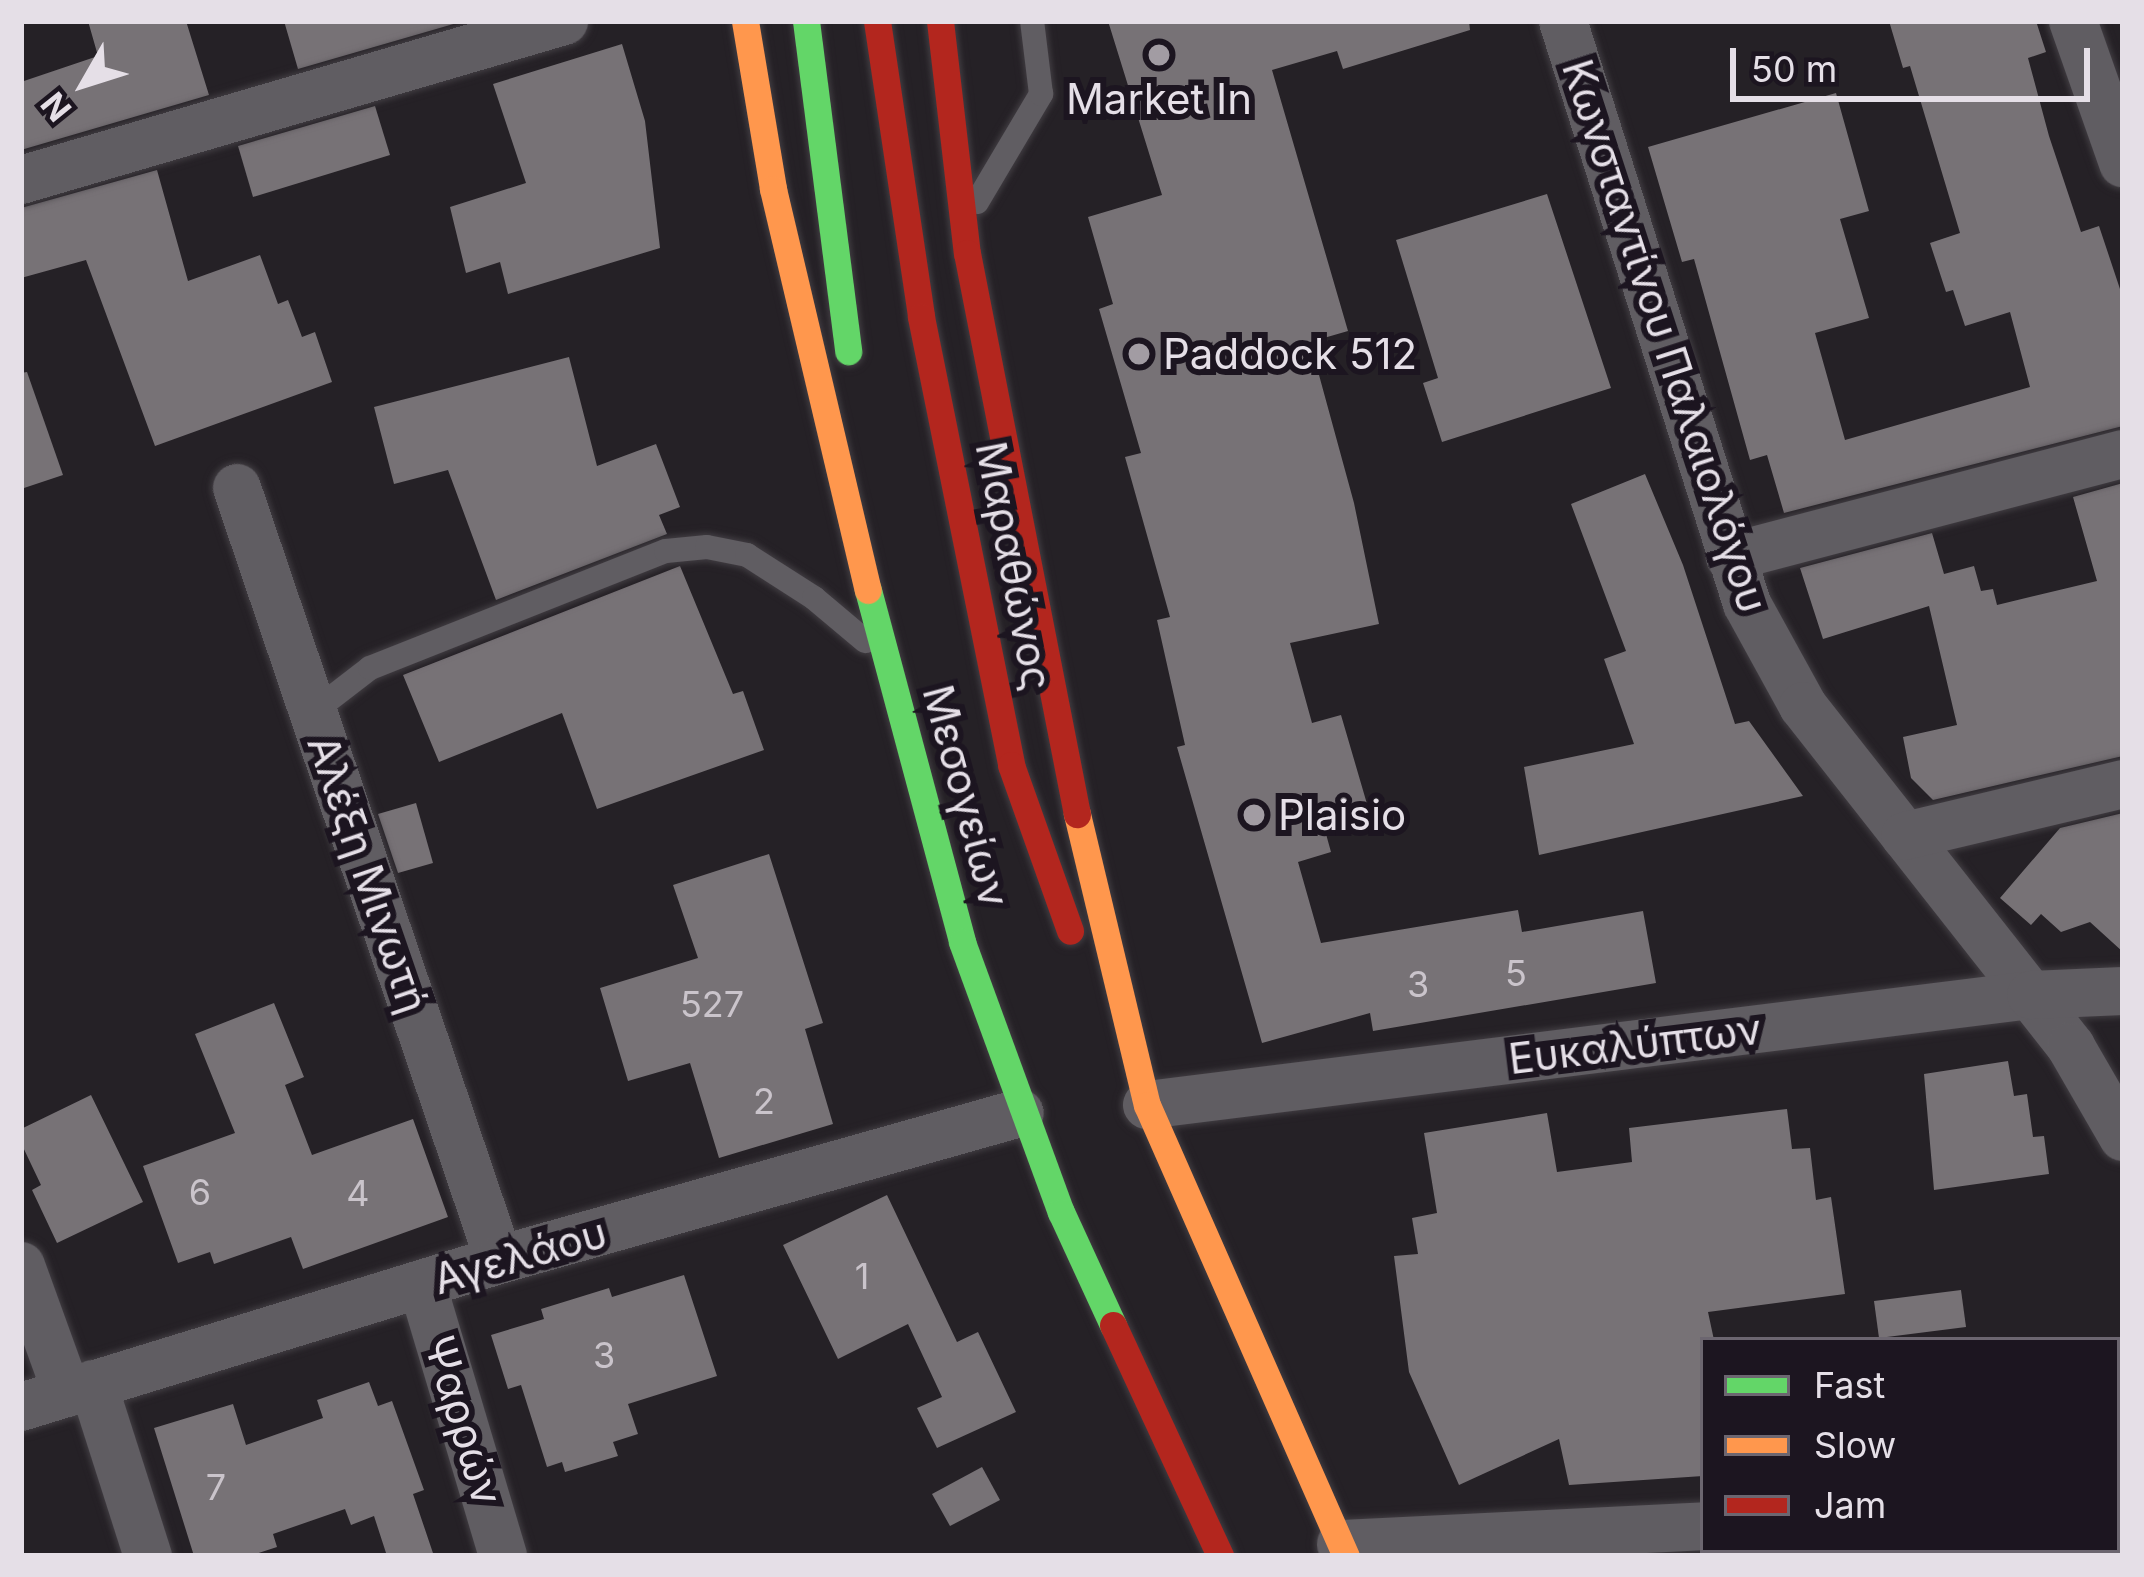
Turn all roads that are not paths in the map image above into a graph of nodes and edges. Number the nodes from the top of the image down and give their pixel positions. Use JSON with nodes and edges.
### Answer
{"nodes":[{"id":1,"x":564,"y":21,"type":"edge"},
{"id":2,"x":745,"y":21,"type":"edge"},
{"id":3,"x":806,"y":21,"type":"edge"},
{"id":4,"x":877,"y":21,"type":"edge"},
{"id":5,"x":940,"y":21,"type":"edge"},
{"id":6,"x":1032,"y":21,"type":"edge"},
{"id":7,"x":1563,"y":21,"type":"edge"},
{"id":8,"x":2073,"y":21,"type":"edge"},
{"id":9,"x":2123,"y":163,"type":"edge"},
{"id":10,"x":21,"y":180,"type":"edge"},
{"id":11,"x":964,"y":224,"type":"junction"},
{"id":12,"x":851,"y":375,"type":"dead end"},
{"id":13,"x":856,"y":422,"type":"dead end"},
{"id":14,"x":2123,"y":454,"type":"edge"},
{"id":15,"x":237,"y":488,"type":"dead end"},
{"id":16,"x":1730,"y":557,"type":"junction"},
{"id":17,"x":884,"y":659,"type":"junction"},
{"id":18,"x":313,"y":712,"type":"junction"},
{"id":19,"x":2123,"y":784,"type":"edge"},
{"id":20,"x":1905,"y":836,"type":"junction"},
{"id":21,"x":2123,"y":991,"type":"edge"},
{"id":22,"x":2031,"y":995,"type":"junction"},
{"id":23,"x":1147,"y":1105,"type":"junction"},
{"id":24,"x":1020,"y":1112,"type":"junction"},
{"id":25,"x":2123,"y":1137,"type":"edge"},
{"id":26,"x":499,"y":1260,"type":"junction"},
{"id":27,"x":21,"y":1266,"type":"edge"},
{"id":28,"x":422,"y":1285,"type":"junction"},
{"id":29,"x":80,"y":1388,"type":"junction"},
{"id":30,"x":21,"y":1407,"type":"edge"},
{"id":31,"x":1700,"y":1526,"type":"edge"},
{"id":32,"x":1344,"y":1550,"type":"edge"},
{"id":33,"x":148,"y":1556,"type":"edge"},
{"id":34,"x":503,"y":1556,"type":"edge"},
{"id":35,"x":1220,"y":1556,"type":"edge"}],
"edges":[{"from":1,"to":10,"type":"street"},
{"from":2,"to":17,"type":"main road","name":"Μεσογείων"},
{"from":3,"to":12,"type":"main road"},
{"from":4,"to":23,"type":"main road","name":"Μαραθώνος"},
{"from":5,"to":11,"type":"main road"},
{"from":6,"to":11,"type":"lane"},
{"from":7,"to":16,"type":"street","name":"Κωνσταντίνου Παλαιολόγου"},
{"from":8,"to":9,"type":"street"},
{"from":11,"to":23,"type":"main road"},
{"from":13,"to":17,"type":"main road"},
{"from":14,"to":16,"type":"street"},
{"from":15,"to":18,"type":"street","name":"Αλέξη Μινωτή"},
{"from":16,"to":20,"type":"street","name":"Κωνσταντίνου Παλαιολόγου"},
{"from":17,"to":18,"type":"lane"},
{"from":17,"to":24,"type":"main road","name":"Μεσογείων"},
{"from":18,"to":26,"type":"street","name":"Αλέξη Μινωτή"},
{"from":19,"to":20,"type":"street"},
{"from":20,"to":22,"type":"street","name":"Κωνσταντίνου Παλαιολόγου"},
{"from":21,"to":22,"type":"street","name":"Ευκαλύπτων"},
{"from":22,"to":23,"type":"street","name":"Ευκαλύπτων"},
{"from":22,"to":25,"type":"street","name":"Κωνσταντίνου Παλαιολόγου"},
{"from":23,"to":32,"type":"main road"},
{"from":24,"to":26,"type":"street","name":"Αγελάου"},
{"from":24,"to":35,"type":"main road","name":"Μεσογείων"},
{"from":26,"to":28,"type":"street","name":"Αγελάου"},
{"from":27,"to":29,"type":"street"},
{"from":28,"to":29,"type":"street","name":"Αγελάου"},
{"from":28,"to":34,"type":"street","name":"Ψαρρών"},
{"from":29,"to":30,"type":"street","name":"Αγελάου"},
{"from":29,"to":33,"type":"street"},
{"from":31,"to":32,"type":"street"}]}
